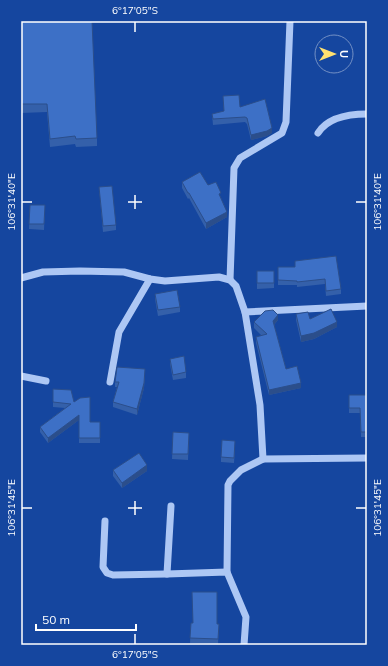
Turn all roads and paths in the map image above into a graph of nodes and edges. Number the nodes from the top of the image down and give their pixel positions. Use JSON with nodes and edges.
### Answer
{"nodes":[{"id":1,"x":290,"y":21,"type":"edge"},
{"id":2,"x":367,"y":114,"type":"edge"},
{"id":3,"x":318,"y":133,"type":"dead end"},
{"id":4,"x":21,"y":278,"type":"edge"},
{"id":5,"x":150,"y":279,"type":"junction"},
{"id":6,"x":230,"y":280,"type":"junction"},
{"id":7,"x":367,"y":306,"type":"edge"},
{"id":8,"x":246,"y":312,"type":"junction"},
{"id":9,"x":21,"y":376,"type":"edge"},
{"id":10,"x":46,"y":382,"type":"dead end"},
{"id":11,"x":110,"y":382,"type":"dead end"},
{"id":12,"x":367,"y":458,"type":"edge"},
{"id":13,"x":263,"y":459,"type":"junction"},
{"id":14,"x":171,"y":506,"type":"dead end"},
{"id":15,"x":105,"y":522,"type":"dead end"},
{"id":16,"x":227,"y":572,"type":"junction"},
{"id":17,"x":167,"y":574,"type":"junction"},
{"id":18,"x":244,"y":645,"type":"edge"}],
"edges":[{"from":1,"to":6,"type":"street"},
{"from":2,"to":3,"type":"street"},
{"from":4,"to":5,"type":"street"},
{"from":5,"to":6,"type":"street"},
{"from":5,"to":11,"type":"street"},
{"from":6,"to":8,"type":"street"},
{"from":7,"to":8,"type":"street"},
{"from":8,"to":13,"type":"street"},
{"from":9,"to":10,"type":"street"},
{"from":12,"to":13,"type":"street"},
{"from":13,"to":16,"type":"street"},
{"from":14,"to":17,"type":"street"},
{"from":15,"to":17,"type":"street"},
{"from":16,"to":17,"type":"street"},
{"from":16,"to":18,"type":"street"}]}
